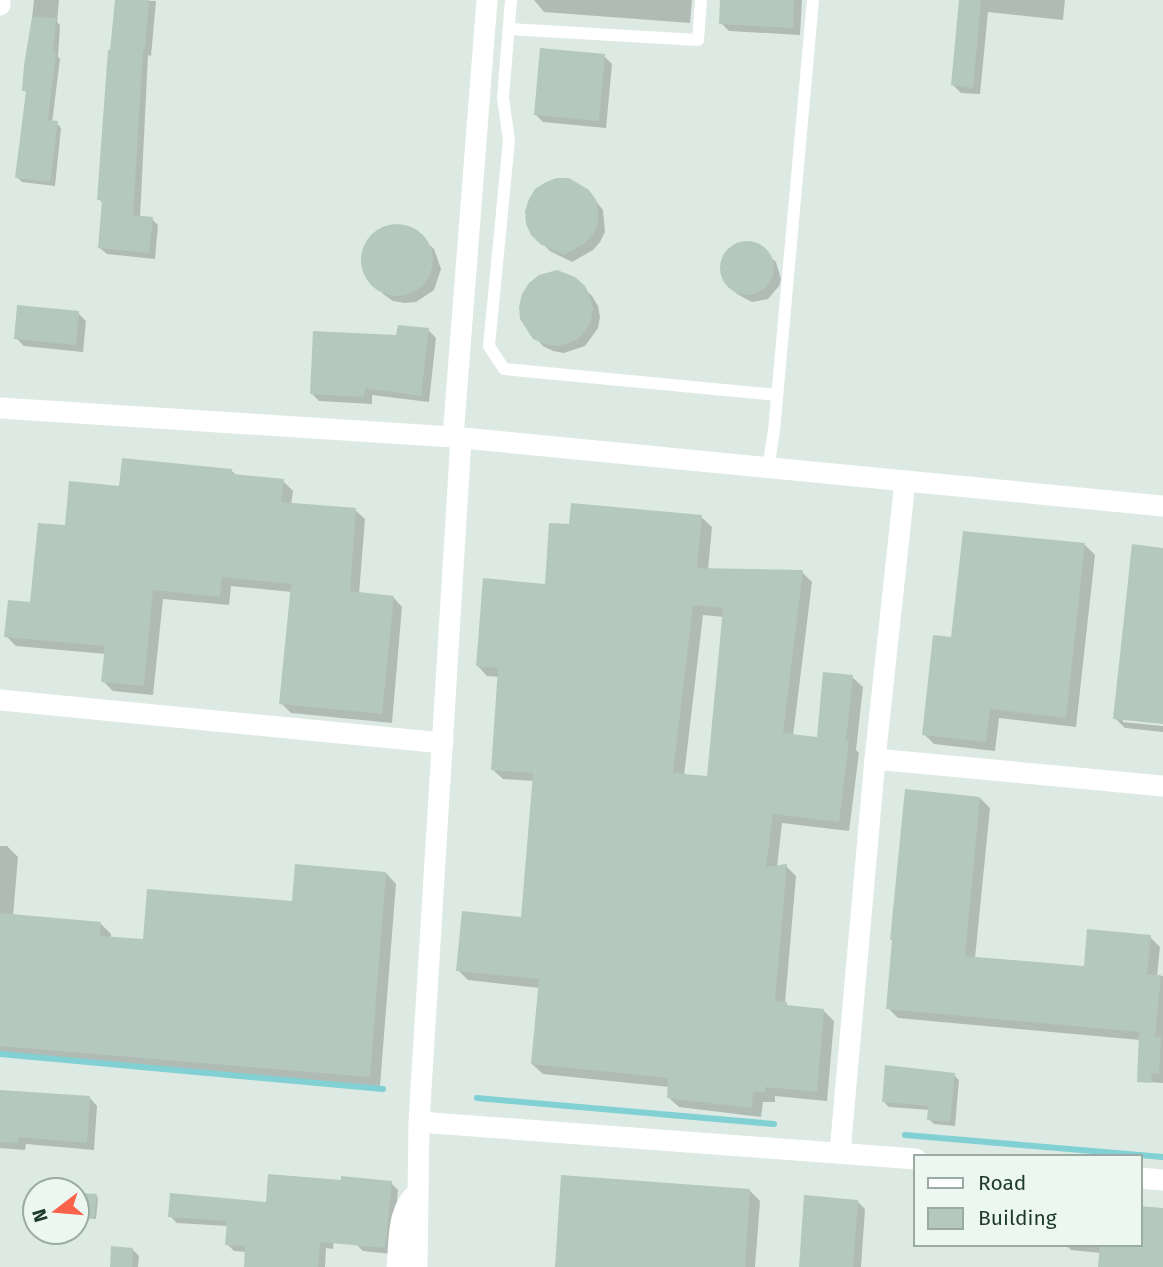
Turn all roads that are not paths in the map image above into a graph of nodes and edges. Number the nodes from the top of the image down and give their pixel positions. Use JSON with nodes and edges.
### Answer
{"nodes":[{"id":1,"x":487,"y":0,"type":"edge"},
{"id":2,"x":511,"y":0,"type":"edge"},
{"id":3,"x":701,"y":0,"type":"edge"},
{"id":4,"x":813,"y":0,"type":"edge"},
{"id":5,"x":509,"y":29,"type":"junction"},
{"id":6,"x":778,"y":395,"type":"junction"},
{"id":7,"x":0,"y":408,"type":"edge"},
{"id":8,"x":457,"y":438,"type":"junction"},
{"id":9,"x":768,"y":468,"type":"junction"},
{"id":10,"x":905,"y":481,"type":"junction"},
{"id":11,"x":1163,"y":506,"type":"edge"},
{"id":12,"x":0,"y":700,"type":"edge"},
{"id":13,"x":443,"y":743,"type":"junction"},
{"id":14,"x":875,"y":759,"type":"junction"},
{"id":15,"x":1163,"y":786,"type":"edge"},
{"id":16,"x":419,"y":1122,"type":"junction"},
{"id":17,"x":840,"y":1152,"type":"junction"},
{"id":18,"x":914,"y":1158,"type":"edge"},
{"id":19,"x":1142,"y":1178,"type":"edge"},
{"id":20,"x":1163,"y":1180,"type":"edge"},
{"id":21,"x":418,"y":1192,"type":"junction"},
{"id":22,"x":397,"y":1267,"type":"edge"},
{"id":23,"x":417,"y":1267,"type":"edge"}],
"edges":[{"from":1,"to":8,"type":"street"},
{"from":2,"to":5,"type":"lane"},
{"from":3,"to":5,"type":"lane"},
{"from":4,"to":6,"type":"lane"},
{"from":5,"to":6,"type":"lane"},
{"from":6,"to":9,"type":"lane"},
{"from":7,"to":8,"type":"street"},
{"from":8,"to":9,"type":"street"},
{"from":8,"to":13,"type":"street"},
{"from":9,"to":10,"type":"street"},
{"from":10,"to":11,"type":"street"},
{"from":10,"to":14,"type":"street"},
{"from":12,"to":13,"type":"street"},
{"from":13,"to":16,"type":"street"},
{"from":14,"to":15,"type":"street"},
{"from":14,"to":17,"type":"street"},
{"from":16,"to":17,"type":"street"},
{"from":16,"to":21,"type":"street"},
{"from":17,"to":18,"type":"street"},
{"from":19,"to":20,"type":"street"},
{"from":21,"to":22,"type":"street"},
{"from":21,"to":23,"type":"street"}]}
